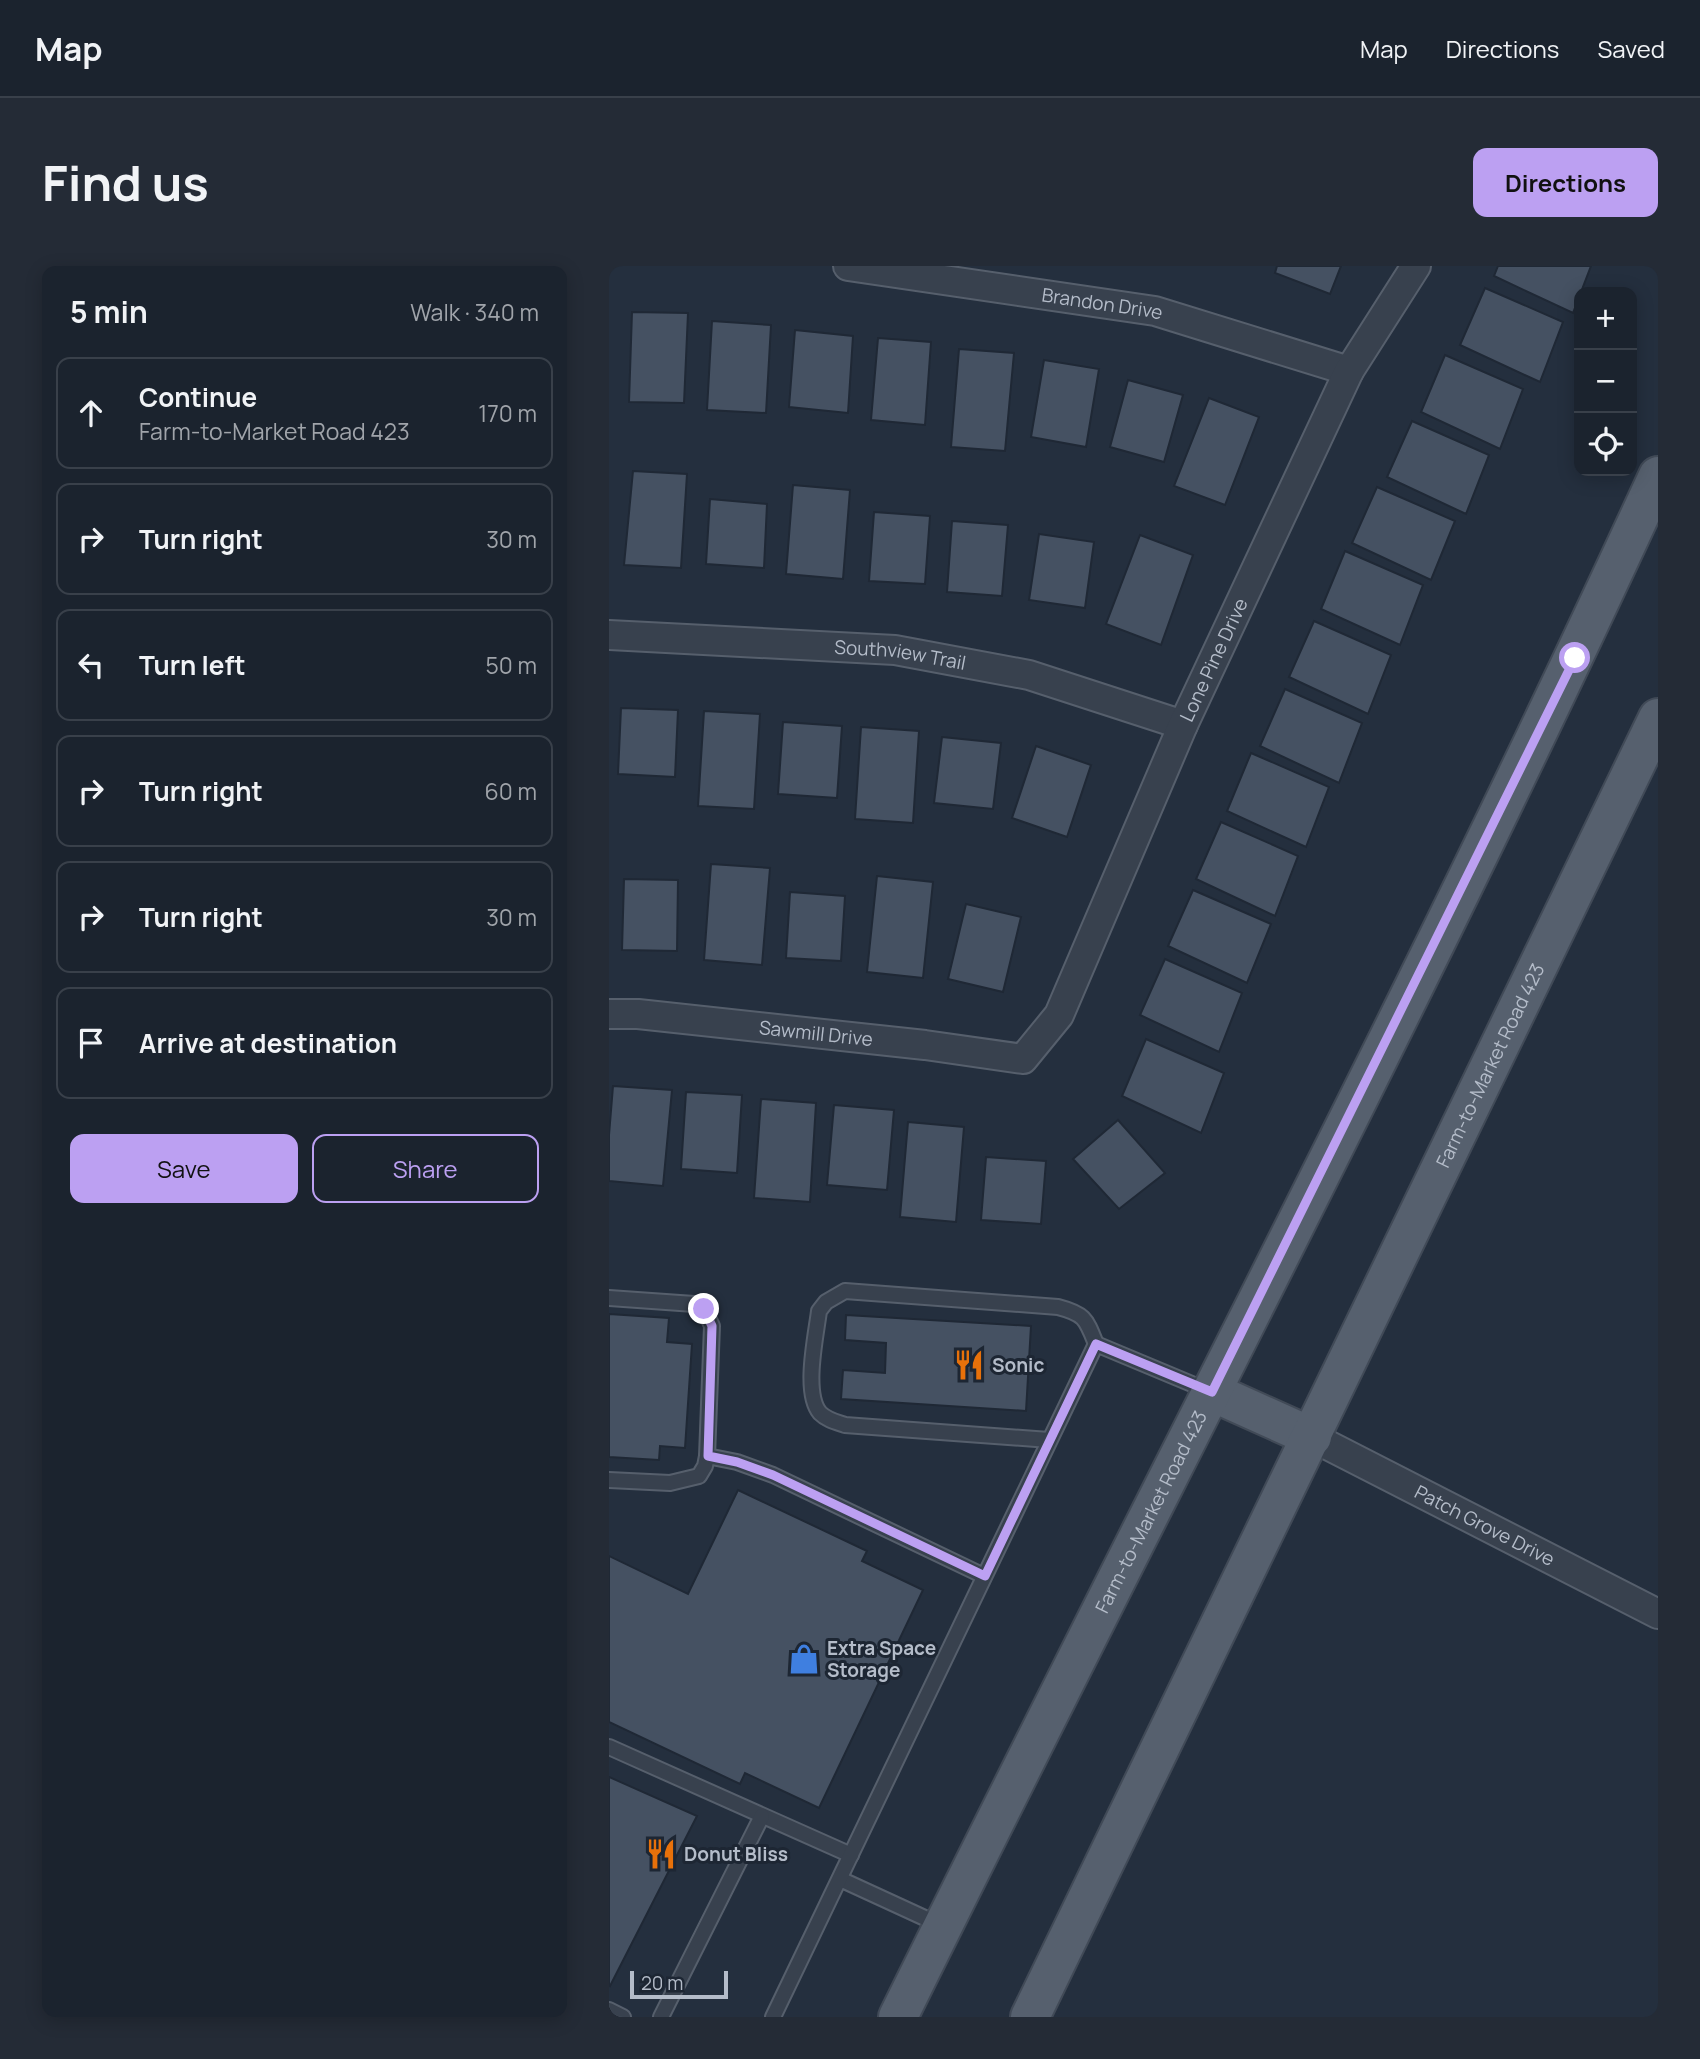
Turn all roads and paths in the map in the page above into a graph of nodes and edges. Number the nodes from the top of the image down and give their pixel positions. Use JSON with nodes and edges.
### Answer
{"nodes":[{"id":1,"x":848,"y":266,"type":"edge"},
{"id":2,"x":1416,"y":266,"type":"edge"},
{"id":3,"x":1349,"y":371,"type":"junction"},
{"id":4,"x":1658,"y":476,"type":"edge"},
{"id":5,"x":609,"y":635,"type":"edge"},
{"id":6,"x":1658,"y":718,"type":"edge"},
{"id":7,"x":1183,"y":725,"type":"junction"},
{"id":8,"x":609,"y":1014,"type":"edge"},
{"id":9,"x":1023,"y":1059,"type":"joint"},
{"id":10,"x":609,"y":1298,"type":"edge"},
{"id":11,"x":1096,"y":1344,"type":"junction"},
{"id":12,"x":1212,"y":1392,"type":"junction"},
{"id":13,"x":1312,"y":1437,"type":"junction"},
{"id":14,"x":1049,"y":1440,"type":"junction"},
{"id":15,"x":708,"y":1456,"type":"junction"},
{"id":16,"x":609,"y":1480,"type":"edge"},
{"id":17,"x":985,"y":1576,"type":"junction"},
{"id":18,"x":1658,"y":1614,"type":"edge"},
{"id":19,"x":609,"y":1746,"type":"edge"},
{"id":20,"x":762,"y":1816,"type":"junction"},
{"id":21,"x":851,"y":1855,"type":"junction"},
{"id":22,"x":840,"y":1879,"type":"junction"},
{"id":23,"x":943,"y":1926,"type":"junction"},
{"id":24,"x":609,"y":2010,"type":"edge"},
{"id":25,"x":623,"y":2017,"type":"edge"},
{"id":26,"x":661,"y":2017,"type":"edge"},
{"id":27,"x":773,"y":2017,"type":"edge"},
{"id":28,"x":898,"y":2017,"type":"edge"},
{"id":29,"x":1030,"y":2017,"type":"edge"}],
"edges":[{"from":1,"to":3,"type":"street","name":"Brandon Drive"},
{"from":2,"to":3,"type":"street","name":"Lone Pine Drive"},
{"from":3,"to":7,"type":"street","name":"Lone Pine Drive"},
{"from":4,"to":12,"type":"main road","name":"Farm-to-Market Road 423"},
{"from":5,"to":7,"type":"street","name":"Southview Trail"},
{"from":6,"to":13,"type":"main road","name":"Farm-to-Market Road 423"},
{"from":7,"to":9,"type":"street","name":"Lone Pine Drive"},
{"from":8,"to":9,"type":"street","name":"Sawmill Drive"},
{"from":10,"to":15,"type":"lane"},
{"from":11,"to":12,"type":"lane"},
{"from":11,"to":14,"type":"lane"},
{"from":11,"to":14,"type":"lane"},
{"from":12,"to":13,"type":"main road"},
{"from":12,"to":23,"type":"main road","name":"Farm-to-Market Road 423"},
{"from":13,"to":18,"type":"street","name":"Patch Grove Drive"},
{"from":13,"to":29,"type":"main road","name":"Farm-to-Market Road 423"},
{"from":14,"to":17,"type":"lane"},
{"from":15,"to":16,"type":"lane"},
{"from":15,"to":17,"type":"lane"},
{"from":17,"to":21,"type":"lane"},
{"from":19,"to":20,"type":"lane"},
{"from":20,"to":21,"type":"lane"},
{"from":20,"to":26,"type":"lane"},
{"from":21,"to":22,"type":"lane"},
{"from":22,"to":23,"type":"lane"},
{"from":22,"to":27,"type":"lane"},
{"from":23,"to":28,"type":"main road","name":"Farm-to-Market Road 423"},
{"from":24,"to":25,"type":"lane"}]}
